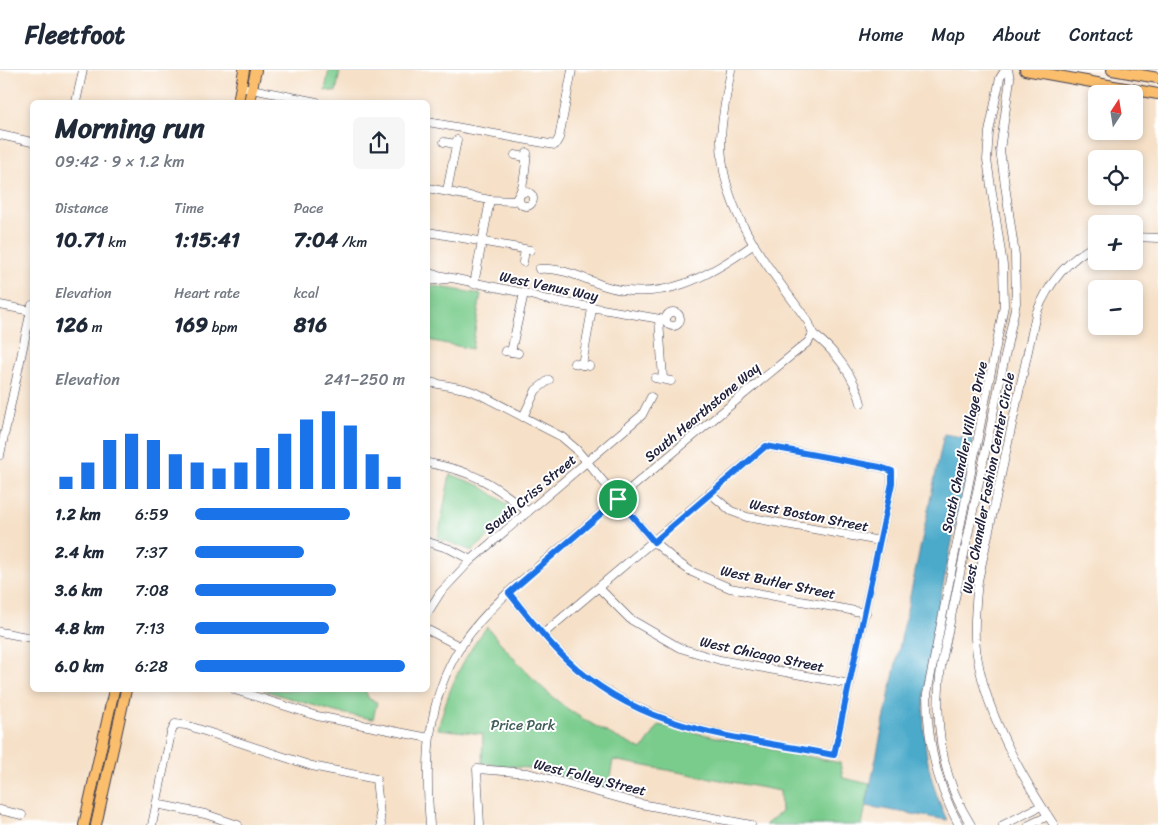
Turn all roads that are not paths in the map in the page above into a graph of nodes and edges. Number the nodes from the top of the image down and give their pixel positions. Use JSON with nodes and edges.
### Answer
{"nodes":[{"id":1,"x":83,"y":70,"type":"edge"},
{"id":2,"x":244,"y":70,"type":"edge"},
{"id":3,"x":256,"y":70,"type":"edge"},
{"id":4,"x":572,"y":70,"type":"edge"},
{"id":5,"x":731,"y":70,"type":"edge"},
{"id":6,"x":1006,"y":70,"type":"edge"},
{"id":7,"x":1025,"y":70,"type":"edge"},
{"id":8,"x":1112,"y":70,"type":"edge"},
{"id":9,"x":1158,"y":78,"type":"edge"},
{"id":10,"x":241,"y":87,"type":"junction"},
{"id":11,"x":252,"y":91,"type":"junction"},
{"id":12,"x":1158,"y":94,"type":"edge"},
{"id":13,"x":76,"y":100,"type":"edge"},
{"id":14,"x":238,"y":100,"type":"edge"},
{"id":15,"x":250,"y":100,"type":"edge"},
{"id":16,"x":305,"y":100,"type":"edge"},
{"id":17,"x":430,"y":122,"type":"edge"},
{"id":18,"x":0,"y":135,"type":"edge"},
{"id":19,"x":30,"y":142,"type":"edge"},
{"id":20,"x":444,"y":142,"type":"dead end"},
{"id":21,"x":1001,"y":142,"type":"junction"},
{"id":22,"x":987,"y":145,"type":"junction"},
{"id":23,"x":515,"y":155,"type":"dead end"},
{"id":24,"x":430,"y":188,"type":"edge"},
{"id":25,"x":447,"y":191,"type":"junction"},
{"id":26,"x":490,"y":200,"type":"junction"},
{"id":27,"x":430,"y":232,"type":"edge"},
{"id":28,"x":1143,"y":237,"type":"edge"},
{"id":29,"x":1158,"y":238,"type":"edge"},
{"id":30,"x":482,"y":242,"type":"junction"},
{"id":31,"x":754,"y":244,"type":"junction"},
{"id":32,"x":1088,"y":250,"type":"edge"},
{"id":33,"x":523,"y":262,"type":"dead end"},
{"id":34,"x":540,"y":268,"type":"dead end"},
{"id":35,"x":430,"y":274,"type":"edge"},
{"id":36,"x":449,"y":279,"type":"junction"},
{"id":37,"x":430,"y":280,"type":"edge"},
{"id":38,"x":474,"y":284,"type":"junction"},
{"id":39,"x":524,"y":293,"type":"junction"},
{"id":40,"x":0,"y":305,"type":"edge"},
{"id":41,"x":30,"y":308,"type":"edge"},
{"id":42,"x":592,"y":309,"type":"junction"},
{"id":43,"x":30,"y":317,"type":"edge"},
{"id":44,"x":812,"y":334,"type":"junction"},
{"id":45,"x":511,"y":352,"type":"dead end"},
{"id":46,"x":582,"y":365,"type":"dead end"},
{"id":47,"x":663,"y":379,"type":"dead end"},
{"id":48,"x":549,"y":380,"type":"dead end"},
{"id":49,"x":430,"y":382,"type":"edge"},
{"id":50,"x":651,"y":398,"type":"dead end"},
{"id":51,"x":862,"y":403,"type":"dead end"},
{"id":52,"x":523,"y":417,"type":"junction"},
{"id":53,"x":0,"y":455,"type":"edge"},
{"id":54,"x":587,"y":462,"type":"junction"},
{"id":55,"x":430,"y":463,"type":"edge"},
{"id":56,"x":710,"y":493,"type":"junction"},
{"id":57,"x":618,"y":499,"type":"junction"},
{"id":58,"x":528,"y":512,"type":"junction"},
{"id":59,"x":880,"y":541,"type":"junction"},
{"id":60,"x":654,"y":542,"type":"junction"},
{"id":61,"x":430,"y":543,"type":"edge"},
{"id":62,"x":471,"y":560,"type":"junction"},
{"id":63,"x":599,"y":588,"type":"junction"},
{"id":64,"x":509,"y":593,"type":"junction"},
{"id":65,"x":430,"y":609,"type":"edge"},
{"id":66,"x":866,"y":613,"type":"junction"},
{"id":67,"x":430,"y":631,"type":"edge"},
{"id":68,"x":0,"y":632,"type":"edge"},
{"id":69,"x":543,"y":634,"type":"junction"},
{"id":70,"x":30,"y":638,"type":"edge"},
{"id":71,"x":461,"y":647,"type":"junction"},
{"id":72,"x":850,"y":684,"type":"junction"},
{"id":73,"x":114,"y":692,"type":"edge"},
{"id":74,"x":126,"y":692,"type":"edge"},
{"id":75,"x":241,"y":692,"type":"edge"},
{"id":76,"x":429,"y":738,"type":"junction"},
{"id":77,"x":156,"y":804,"type":"junction"},
{"id":78,"x":1041,"y":806,"type":"junction"},
{"id":79,"x":0,"y":810,"type":"edge"},
{"id":80,"x":22,"y":815,"type":"dead end"},
{"id":81,"x":1048,"y":816,"type":"junction"},
{"id":82,"x":84,"y":825,"type":"edge"},
{"id":83,"x":96,"y":825,"type":"edge"},
{"id":84,"x":152,"y":825,"type":"edge"},
{"id":85,"x":238,"y":825,"type":"edge"},
{"id":86,"x":381,"y":825,"type":"edge"},
{"id":87,"x":430,"y":825,"type":"edge"},
{"id":88,"x":480,"y":825,"type":"edge"},
{"id":89,"x":751,"y":825,"type":"edge"},
{"id":90,"x":959,"y":825,"type":"edge"},
{"id":91,"x":971,"y":825,"type":"edge"},
{"id":92,"x":1003,"y":825,"type":"edge"},
{"id":93,"x":1029,"y":825,"type":"edge"},
{"id":94,"x":1054,"y":825,"type":"edge"}],
"edges":[{"from":1,"to":13,"type":"street"},
{"from":2,"to":10,"type":"main road"},
{"from":3,"to":11,"type":"main road"},
{"from":4,"to":17,"type":"street"},
{"from":5,"to":31,"type":"street"},
{"from":6,"to":21,"type":"street","name":"South Chandler Village Drive"},
{"from":6,"to":22,"type":"street","name":"South Chandler Village Drive"},
{"from":7,"to":12,"type":"main road"},
{"from":8,"to":9,"type":"main road"},
{"from":10,"to":11,"type":"street"},
{"from":10,"to":14,"type":"main road"},
{"from":11,"to":15,"type":"main road"},
{"from":11,"to":16,"type":"street"},
{"from":18,"to":19,"type":"street"},
{"from":20,"to":25,"type":"street"},
{"from":21,"to":22,"type":"street"},
{"from":21,"to":91,"type":"street","name":"South Chandler Village Drive"},
{"from":22,"to":90,"type":"street","name":"South Chandler Village Drive"},
{"from":23,"to":26,"type":"street"},
{"from":24,"to":25,"type":"street"},
{"from":25,"to":26,"type":"street"},
{"from":26,"to":30,"type":"street"},
{"from":27,"to":30,"type":"street"},
{"from":28,"to":29,"type":"street"},
{"from":30,"to":33,"type":"street"},
{"from":30,"to":38,"type":"street"},
{"from":31,"to":34,"type":"street"},
{"from":31,"to":44,"type":"street"},
{"from":32,"to":78,"type":"street","name":"West Chandler Fashion Center Circle"},
{"from":35,"to":36,"type":"street","name":"West Venus Way"},
{"from":36,"to":37,"type":"street"},
{"from":36,"to":38,"type":"street","name":"West Venus Way"},
{"from":38,"to":39,"type":"street","name":"West Venus Way"},
{"from":39,"to":42,"type":"street","name":"West Venus Way"},
{"from":39,"to":45,"type":"street"},
{"from":40,"to":41,"type":"street"},
{"from":42,"to":46,"type":"street"},
{"from":42,"to":47,"type":"street","name":"West Venus Way"},
{"from":43,"to":53,"type":"street"},
{"from":44,"to":51,"type":"street"},
{"from":44,"to":57,"type":"street","name":"South Hearthstone Way"},
{"from":48,"to":52,"type":"street"},
{"from":49,"to":52,"type":"street","name":"West Butler Street"},
{"from":50,"to":54,"type":"street","name":"South Criss Street"},
{"from":52,"to":54,"type":"street","name":"West Butler Street"},
{"from":54,"to":57,"type":"street","name":"West Butler Street"},
{"from":54,"to":58,"type":"street","name":"South Criss Street"},
{"from":55,"to":58,"type":"street"},
{"from":56,"to":59,"type":"street","name":"West Boston Street"},
{"from":56,"to":59,"type":"street"},
{"from":56,"to":60,"type":"street"},
{"from":57,"to":60,"type":"street","name":"West Butler Street"},
{"from":57,"to":64,"type":"street","name":"South Hearthstone Way"},
{"from":58,"to":62,"type":"street","name":"South Criss Street"},
{"from":59,"to":66,"type":"street"},
{"from":60,"to":63,"type":"street"},
{"from":60,"to":66,"type":"street","name":"West Butler Street"},
{"from":61,"to":62,"type":"street"},
{"from":62,"to":65,"type":"street","name":"South Criss Street"},
{"from":63,"to":69,"type":"street"},
{"from":63,"to":72,"type":"street","name":"West Chicago Street"},
{"from":64,"to":69,"type":"street"},
{"from":64,"to":71,"type":"street","name":"South Hearthstone Way"},
{"from":66,"to":72,"type":"street"},
{"from":67,"to":71,"type":"street"},
{"from":68,"to":70,"type":"street"},
{"from":69,"to":72,"type":"street"},
{"from":71,"to":76,"type":"street","name":"South Hearthstone Way"},
{"from":73,"to":82,"type":"main road"},
{"from":74,"to":83,"type":"main road"},
{"from":75,"to":76,"type":"street"},
{"from":76,"to":87,"type":"street","name":"South Hearthstone Way"},
{"from":77,"to":84,"type":"street"},
{"from":77,"to":85,"type":"street"},
{"from":77,"to":86,"type":"street"},
{"from":78,"to":81,"type":"street","name":"West Chandler Fashion Center Circle"},
{"from":78,"to":92,"type":"street"},
{"from":79,"to":80,"type":"street"},
{"from":81,"to":93,"type":"street"},
{"from":81,"to":94,"type":"street","name":"West Chandler Fashion Center Circle"},
{"from":88,"to":89,"type":"street","name":"West Folley Street"}]}
